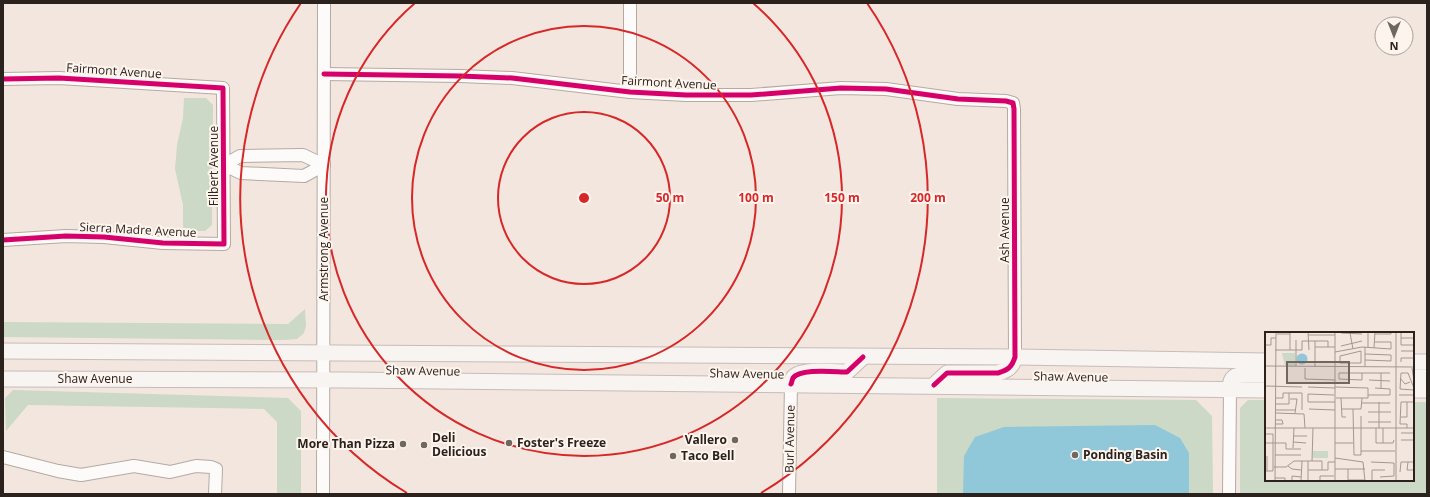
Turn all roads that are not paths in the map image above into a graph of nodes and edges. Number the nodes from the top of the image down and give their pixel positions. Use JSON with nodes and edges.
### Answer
{"nodes":[{"id":1,"x":324,"y":3,"type":"edge"},
{"id":2,"x":630,"y":3,"type":"edge"},
{"id":3,"x":324,"y":74,"type":"junction"},
{"id":4,"x":3,"y":79,"type":"edge"},
{"id":5,"x":223,"y":88,"type":"joint"},
{"id":6,"x":630,"y":92,"type":"junction"},
{"id":7,"x":1013,"y":103,"type":"joint"},
{"id":8,"x":224,"y":165,"type":"junction"},
{"id":9,"x":324,"y":165,"type":"junction"},
{"id":10,"x":3,"y":240,"type":"edge"},
{"id":11,"x":224,"y":244,"type":"joint"},
{"id":12,"x":3,"y":351,"type":"edge"},
{"id":13,"x":324,"y":353,"type":"junction"},
{"id":14,"x":863,"y":357,"type":"junction"},
{"id":15,"x":1015,"y":357,"type":"junction"},
{"id":16,"x":1265,"y":361,"type":"edge"},
{"id":17,"x":1414,"y":362,"type":"edge"},
{"id":18,"x":1427,"y":362,"type":"edge"},
{"id":19,"x":1265,"y":375,"type":"edge"},
{"id":20,"x":1414,"y":377,"type":"edge"},
{"id":21,"x":1427,"y":377,"type":"edge"},
{"id":22,"x":3,"y":379,"type":"edge"},
{"id":23,"x":323,"y":380,"type":"junction"},
{"id":24,"x":791,"y":384,"type":"junction"},
{"id":25,"x":934,"y":385,"type":"junction"},
{"id":26,"x":1230,"y":389,"type":"junction"},
{"id":27,"x":1265,"y":390,"type":"edge"},
{"id":28,"x":1414,"y":390,"type":"edge"},
{"id":29,"x":1427,"y":390,"type":"edge"},
{"id":30,"x":3,"y":457,"type":"edge"},
{"id":31,"x":215,"y":494,"type":"edge"},
{"id":32,"x":323,"y":494,"type":"edge"},
{"id":33,"x":789,"y":494,"type":"edge"},
{"id":34,"x":1229,"y":494,"type":"edge"}],
"edges":[{"from":1,"to":3,"type":"street","name":"Armstrong Avenue"},
{"from":2,"to":6,"type":"street"},
{"from":3,"to":6,"type":"street","name":"Fairmont Avenue"},
{"from":3,"to":9,"type":"street","name":"Armstrong Avenue"},
{"from":4,"to":5,"type":"street","name":"Fairmont Avenue"},
{"from":5,"to":8,"type":"street","name":"Filbert Avenue"},
{"from":6,"to":7,"type":"street","name":"Fairmont Avenue"},
{"from":7,"to":15,"type":"street","name":"Ash Avenue"},
{"from":8,"to":9,"type":"street"},
{"from":8,"to":9,"type":"street"},
{"from":8,"to":11,"type":"street","name":"Filbert Avenue"},
{"from":9,"to":13,"type":"street","name":"Armstrong Avenue"},
{"from":10,"to":11,"type":"street","name":"Sierra Madre Avenue"},
{"from":12,"to":13,"type":"main road","name":"Shaw Avenue"},
{"from":13,"to":14,"type":"main road","name":"Shaw Avenue"},
{"from":13,"to":23,"type":"street","name":"Armstrong Avenue"},
{"from":14,"to":15,"type":"main road","name":"Shaw Avenue"},
{"from":14,"to":24,"type":"main road"},
{"from":15,"to":16,"type":"main road","name":"Shaw Avenue"},
{"from":15,"to":25,"type":"main road"},
{"from":17,"to":18,"type":"main road"},
{"from":19,"to":26,"type":"main road"},
{"from":20,"to":21,"type":"main road"},
{"from":22,"to":23,"type":"main road","name":"Shaw Avenue"},
{"from":23,"to":24,"type":"main road","name":"Shaw Avenue"},
{"from":23,"to":32,"type":"street","name":"Armstrong Avenue"},
{"from":24,"to":25,"type":"main road","name":"Shaw Avenue"},
{"from":24,"to":33,"type":"street","name":"Burl Avenue"},
{"from":25,"to":26,"type":"main road","name":"Shaw Avenue"},
{"from":26,"to":27,"type":"main road","name":"Shaw Avenue"},
{"from":26,"to":34,"type":"street"},
{"from":28,"to":29,"type":"main road"},
{"from":30,"to":31,"type":"street"}]}
